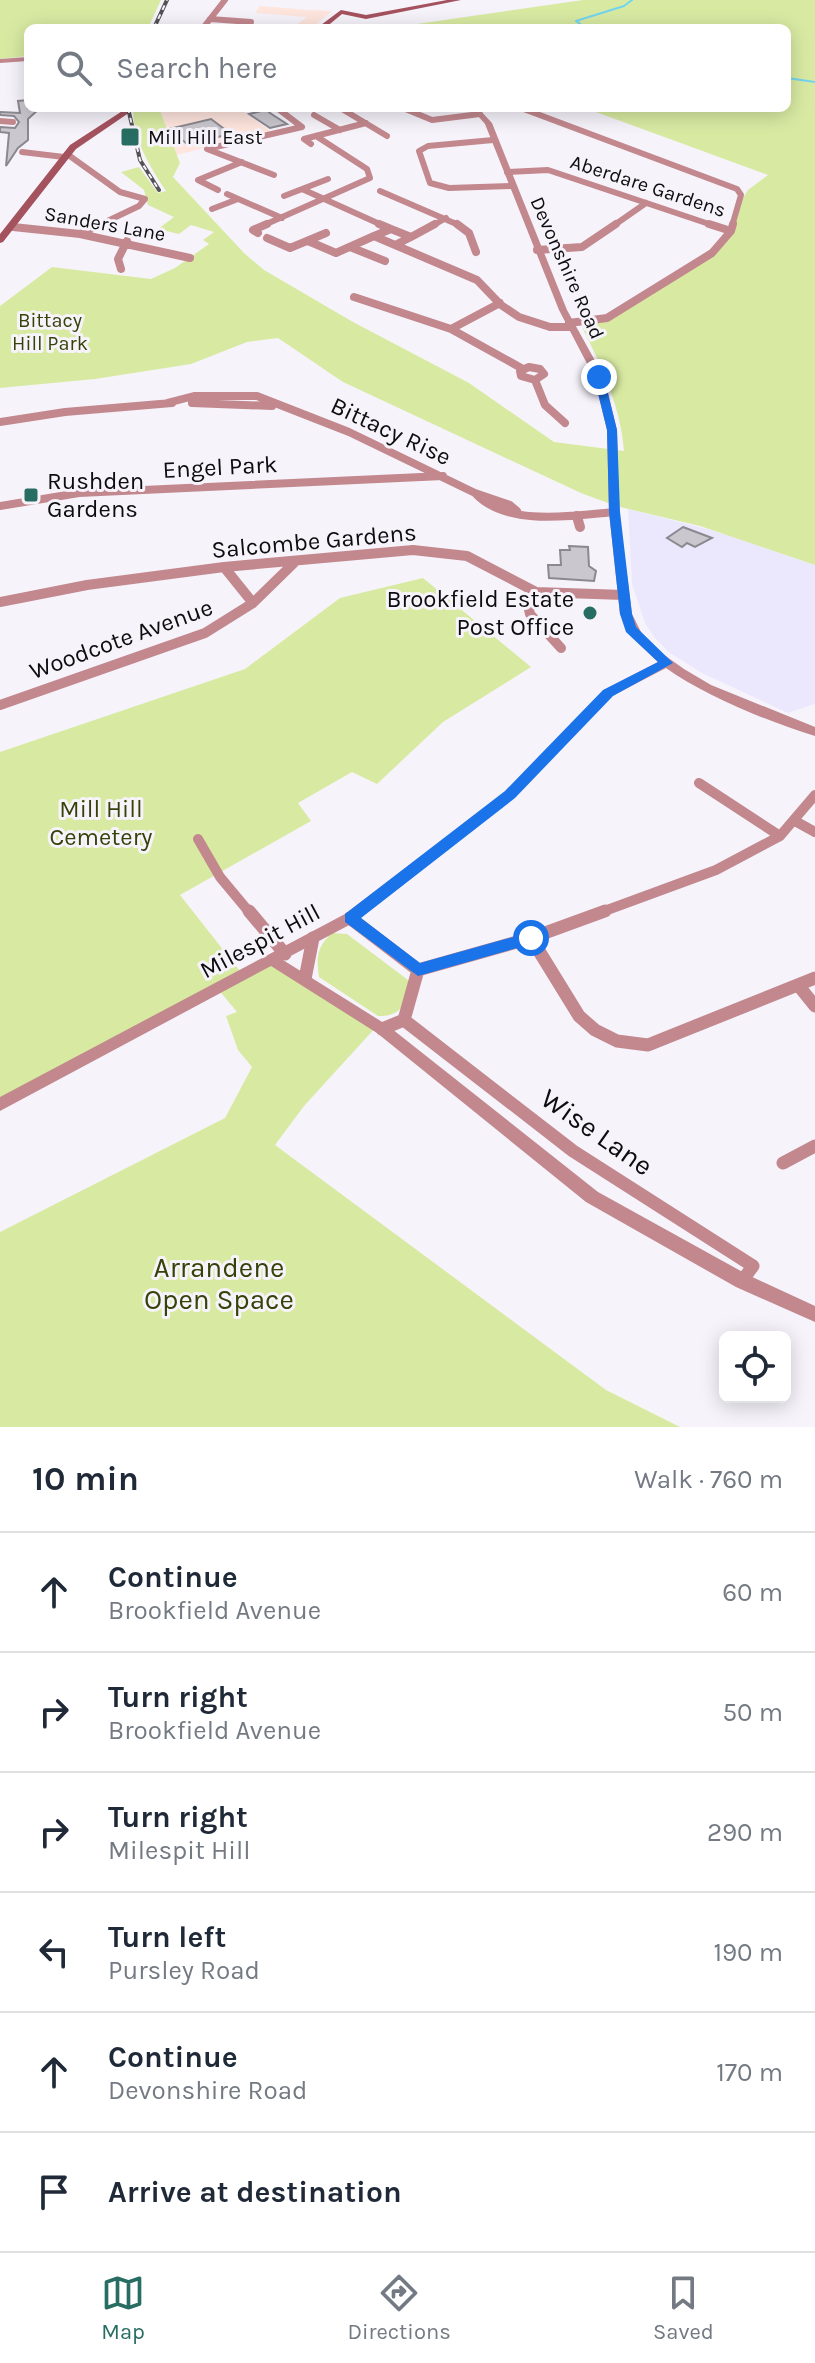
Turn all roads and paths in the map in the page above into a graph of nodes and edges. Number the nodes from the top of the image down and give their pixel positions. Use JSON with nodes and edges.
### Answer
{"nodes":[{"id":1,"x":225,"y":0,"type":"edge"},
{"id":2,"x":458,"y":0,"type":"edge"},
{"id":3,"x":366,"y":17,"type":"junction"},
{"id":4,"x":210,"y":19,"type":"junction"},
{"id":5,"x":251,"y":22,"type":"dead end"},
{"id":6,"x":206,"y":24,"type":"edge"},
{"id":7,"x":329,"y":24,"type":"edge"},
{"id":8,"x":364,"y":24,"type":"edge"},
{"id":9,"x":24,"y":59,"type":"edge"},
{"id":10,"x":0,"y":61,"type":"edge"},
{"id":11,"x":126,"y":112,"type":"edge"},
{"id":12,"x":282,"y":112,"type":"edge"},
{"id":13,"x":347,"y":112,"type":"edge"},
{"id":14,"x":413,"y":112,"type":"edge"},
{"id":15,"x":470,"y":112,"type":"edge"},
{"id":16,"x":480,"y":112,"type":"edge"},
{"id":17,"x":531,"y":112,"type":"edge"},
{"id":18,"x":314,"y":115,"type":"dead end"},
{"id":19,"x":0,"y":121,"type":"edge"},
{"id":20,"x":13,"y":122,"type":"dead end"},
{"id":21,"x":366,"y":123,"type":"junction"},
{"id":22,"x":340,"y":130,"type":"junction"},
{"id":23,"x":316,"y":136,"type":"junction"},
{"id":24,"x":387,"y":136,"type":"dead end"},
{"id":25,"x":493,"y":140,"type":"junction"},
{"id":26,"x":311,"y":144,"type":"dead end"},
{"id":27,"x":22,"y":152,"type":"dead end"},
{"id":28,"x":66,"y":156,"type":"junction"},
{"id":29,"x":242,"y":162,"type":"junction"},
{"id":30,"x":507,"y":172,"type":"junction"},
{"id":31,"x":274,"y":175,"type":"dead end"},
{"id":32,"x":328,"y":179,"type":"dead end"},
{"id":33,"x":512,"y":186,"type":"junction"},
{"id":34,"x":302,"y":189,"type":"junction"},
{"id":35,"x":218,"y":190,"type":"dead end"},
{"id":36,"x":380,"y":191,"type":"dead end"},
{"id":37,"x":227,"y":194,"type":"dead end"},
{"id":38,"x":284,"y":196,"type":"dead end"},
{"id":39,"x":238,"y":199,"type":"junction"},
{"id":40,"x":325,"y":200,"type":"junction"},
{"id":41,"x":646,"y":203,"type":"junction"},
{"id":42,"x":212,"y":209,"type":"dead end"},
{"id":43,"x":282,"y":218,"type":"junction"},
{"id":44,"x":446,"y":218,"type":"junction"},
{"id":45,"x":13,"y":227,"type":"junction"},
{"id":46,"x":391,"y":229,"type":"junction"},
{"id":47,"x":731,"y":231,"type":"junction"},
{"id":48,"x":258,"y":233,"type":"dead end"},
{"id":49,"x":326,"y":233,"type":"dead end"},
{"id":50,"x":80,"y":234,"type":"junction"},
{"id":51,"x":374,"y":236,"type":"junction"},
{"id":52,"x":411,"y":237,"type":"junction"},
{"id":53,"x":267,"y":238,"type":"dead end"},
{"id":54,"x":0,"y":240,"type":"edge"},
{"id":55,"x":127,"y":241,"type":"junction"},
{"id":56,"x":308,"y":241,"type":"junction"},
{"id":57,"x":394,"y":245,"type":"junction"},
{"id":58,"x":350,"y":247,"type":"junction"},
{"id":59,"x":537,"y":250,"type":"junction"},
{"id":60,"x":476,"y":252,"type":"dead end"},
{"id":61,"x":190,"y":258,"type":"dead end"},
{"id":62,"x":385,"y":261,"type":"dead end"},
{"id":63,"x":121,"y":269,"type":"dead end"},
{"id":64,"x":354,"y":297,"type":"dead end"},
{"id":65,"x":500,"y":303,"type":"junction"},
{"id":66,"x":570,"y":325,"type":"junction"},
{"id":67,"x":451,"y":329,"type":"junction"},
{"id":68,"x":0,"y":422,"type":"edge"},
{"id":69,"x":565,"y":423,"type":"dead end"},
{"id":70,"x":443,"y":476,"type":"junction"},
{"id":71,"x":0,"y":506,"type":"edge"},
{"id":72,"x":614,"y":512,"type":"junction"},
{"id":73,"x":576,"y":515,"type":"junction"},
{"id":74,"x":580,"y":527,"type":"dead end"},
{"id":75,"x":296,"y":561,"type":"junction"},
{"id":76,"x":224,"y":567,"type":"junction"},
{"id":77,"x":536,"y":592,"type":"junction"},
{"id":78,"x":624,"y":595,"type":"junction"},
{"id":79,"x":0,"y":602,"type":"edge"},
{"id":80,"x":253,"y":603,"type":"junction"},
{"id":81,"x":561,"y":648,"type":"dead end"},
{"id":82,"x":666,"y":663,"type":"junction"},
{"id":83,"x":0,"y":705,"type":"edge"},
{"id":84,"x":815,"y":732,"type":"edge"},
{"id":85,"x":699,"y":783,"type":"dead end"},
{"id":86,"x":815,"y":795,"type":"edge"},
{"id":87,"x":795,"y":821,"type":"junction"},
{"id":88,"x":815,"y":832,"type":"edge"},
{"id":89,"x":780,"y":836,"type":"junction"},
{"id":90,"x":198,"y":839,"type":"dead end"},
{"id":91,"x":350,"y":918,"type":"junction"},
{"id":92,"x":313,"y":938,"type":"junction"},
{"id":93,"x":531,"y":938,"type":"junction"},
{"id":94,"x":279,"y":957,"type":"junction"},
{"id":95,"x":418,"y":970,"type":"junction"},
{"id":96,"x":815,"y":978,"type":"edge"},
{"id":97,"x":305,"y":979,"type":"junction"},
{"id":98,"x":798,"y":985,"type":"junction"},
{"id":99,"x":815,"y":1006,"type":"edge"},
{"id":100,"x":404,"y":1020,"type":"junction"},
{"id":101,"x":382,"y":1029,"type":"junction"},
{"id":102,"x":0,"y":1104,"type":"edge"},
{"id":103,"x":815,"y":1146,"type":"edge"},
{"id":104,"x":783,"y":1163,"type":"dead end"},
{"id":105,"x":742,"y":1281,"type":"junction"},
{"id":106,"x":815,"y":1314,"type":"edge"}],
"edges":[{"from":1,"to":4,"type":"street"},
{"from":2,"to":3,"type":"main road"},
{"from":3,"to":7,"type":"main road"},
{"from":3,"to":8,"type":"main road"},
{"from":4,"to":5,"type":"street"},
{"from":4,"to":6,"type":"street"},
{"from":9,"to":10,"type":"street"},
{"from":11,"to":28,"type":"main road"},
{"from":12,"to":29,"type":"street"},
{"from":13,"to":21,"type":"street"},
{"from":14,"to":15,"type":"street"},
{"from":16,"to":25,"type":"street","name":"Devonshire Road"},
{"from":17,"to":47,"type":"street"},
{"from":18,"to":22,"type":"street"},
{"from":19,"to":20,"type":"street"},
{"from":21,"to":22,"type":"street"},
{"from":21,"to":24,"type":"street"},
{"from":22,"to":23,"type":"street"},
{"from":23,"to":26,"type":"street"},
{"from":23,"to":40,"type":"street"},
{"from":25,"to":30,"type":"street","name":"Devonshire Road"},
{"from":25,"to":33,"type":"street"},
{"from":27,"to":28,"type":"street"},
{"from":28,"to":45,"type":"main road"},
{"from":28,"to":50,"type":"street"},
{"from":29,"to":31,"type":"street"},
{"from":29,"to":35,"type":"street"},
{"from":30,"to":33,"type":"street","name":"Devonshire Road"},
{"from":30,"to":41,"type":"street","name":"Aberdare Gardens"},
{"from":32,"to":34,"type":"street"},
{"from":33,"to":59,"type":"street","name":"Devonshire Road"},
{"from":34,"to":38,"type":"street"},
{"from":34,"to":40,"type":"street"},
{"from":36,"to":44,"type":"street"},
{"from":37,"to":39,"type":"street"},
{"from":39,"to":42,"type":"street"},
{"from":39,"to":43,"type":"street"},
{"from":40,"to":43,"type":"street"},
{"from":40,"to":46,"type":"street"},
{"from":41,"to":47,"type":"street","name":"Aberdare Gardens"},
{"from":41,"to":59,"type":"street"},
{"from":43,"to":48,"type":"street"},
{"from":44,"to":52,"type":"street"},
{"from":44,"to":60,"type":"street"},
{"from":45,"to":50,"type":"street","name":"Sanders Lane"},
{"from":45,"to":54,"type":"main road"},
{"from":46,"to":51,"type":"street"},
{"from":46,"to":52,"type":"street"},
{"from":47,"to":66,"type":"street"},
{"from":49,"to":56,"type":"street"},
{"from":50,"to":55,"type":"street","name":"Sanders Lane"},
{"from":51,"to":57,"type":"street"},
{"from":51,"to":58,"type":"street"},
{"from":52,"to":57,"type":"street"},
{"from":53,"to":56,"type":"street"},
{"from":55,"to":61,"type":"street","name":"Sanders Lane"},
{"from":55,"to":63,"type":"street"},
{"from":56,"to":58,"type":"street"},
{"from":57,"to":65,"type":"street"},
{"from":58,"to":62,"type":"street"},
{"from":59,"to":66,"type":"street","name":"Devonshire Road"},
{"from":64,"to":67,"type":"street"},
{"from":65,"to":66,"type":"street"},
{"from":65,"to":67,"type":"street"},
{"from":66,"to":72,"type":"street","name":"Devonshire Road"},
{"from":67,"to":69,"type":"street"},
{"from":68,"to":70,"type":"street","name":"Bittacy Rise"},
{"from":70,"to":71,"type":"street","name":"Engel Park"},
{"from":70,"to":73,"type":"street","name":"Bittacy Rise"},
{"from":72,"to":73,"type":"street","name":"Bittacy Rise"},
{"from":72,"to":78,"type":"street","name":"Devonshire Road"},
{"from":73,"to":74,"type":"street"},
{"from":75,"to":76,"type":"street","name":"Salcombe Gardens"},
{"from":75,"to":77,"type":"street","name":"Salcombe Gardens"},
{"from":75,"to":80,"type":"street","name":"Woodcote Avenue"},
{"from":76,"to":79,"type":"street","name":"Salcombe Gardens"},
{"from":76,"to":80,"type":"street","name":"Woodcote Avenue"},
{"from":77,"to":78,"type":"street","name":"Salcombe Gardens"},
{"from":77,"to":81,"type":"street"},
{"from":78,"to":82,"type":"street","name":"Devonshire Road"},
{"from":80,"to":83,"type":"street","name":"Woodcote Avenue"},
{"from":82,"to":84,"type":"street","name":"Devonshire Road"},
{"from":82,"to":91,"type":"street","name":"Milespit Hill"},
{"from":85,"to":89,"type":"street"},
{"from":86,"to":87,"type":"street"},
{"from":87,"to":88,"type":"street"},
{"from":87,"to":89,"type":"street"},
{"from":89,"to":93,"type":"street"},
{"from":90,"to":94,"type":"street"},
{"from":91,"to":92,"type":"street","name":"Milespit Hill"},
{"from":91,"to":95,"type":"street"},
{"from":92,"to":94,"type":"street","name":"Milespit Hill"},
{"from":92,"to":97,"type":"street"},
{"from":93,"to":95,"type":"street"},
{"from":93,"to":98,"type":"street"},
{"from":94,"to":97,"type":"street","name":"Wise Lane"},
{"from":94,"to":102,"type":"street","name":"Milespit Hill"},
{"from":95,"to":100,"type":"street"},
{"from":96,"to":98,"type":"street"},
{"from":97,"to":101,"type":"street","name":"Wise Lane"},
{"from":98,"to":99,"type":"street"},
{"from":100,"to":101,"type":"street"},
{"from":100,"to":105,"type":"street","name":"Wise Lane"},
{"from":101,"to":105,"type":"street","name":"Wise Lane"},
{"from":103,"to":104,"type":"street"},
{"from":105,"to":106,"type":"street","name":"Wise Lane"}]}
